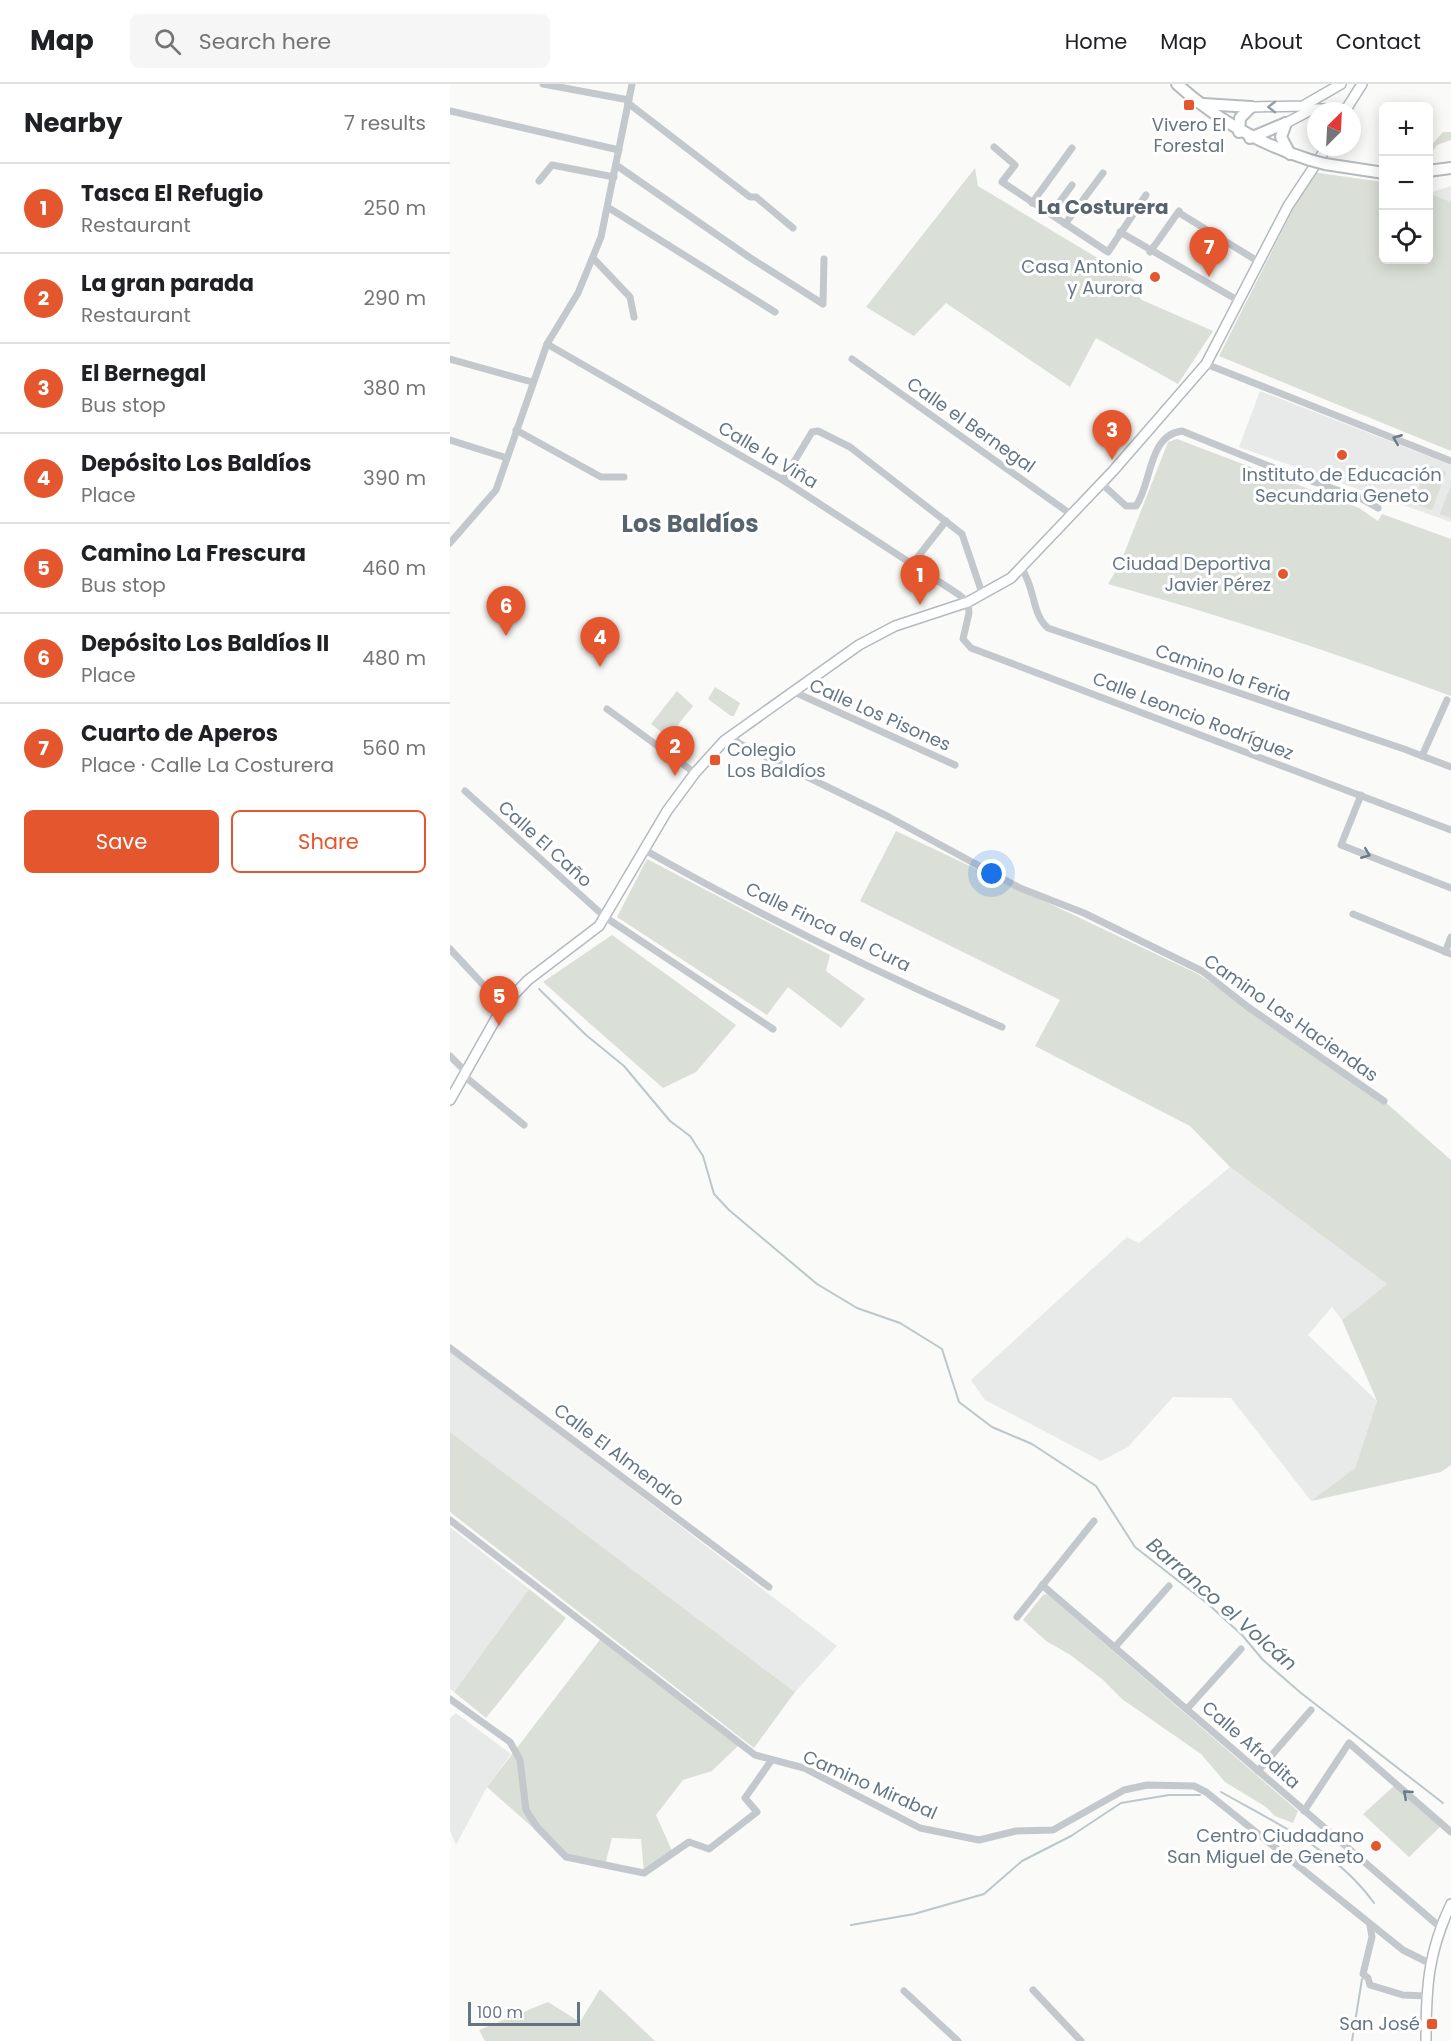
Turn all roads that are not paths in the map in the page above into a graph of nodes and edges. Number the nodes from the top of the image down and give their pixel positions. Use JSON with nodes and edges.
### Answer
{"nodes":[{"id":1,"x":543,"y":84,"type":"edge"},
{"id":2,"x":632,"y":84,"type":"edge"},
{"id":3,"x":1177,"y":84,"type":"edge"},
{"id":4,"x":1341,"y":84,"type":"edge"},
{"id":5,"x":1362,"y":84,"type":"edge"},
{"id":6,"x":1330,"y":89,"type":"junction"},
{"id":7,"x":628,"y":101,"type":"junction"},
{"id":8,"x":1345,"y":102,"type":"edge"},
{"id":9,"x":1350,"y":102,"type":"edge"},
{"id":10,"x":1198,"y":103,"type":"junction"},
{"id":11,"x":1251,"y":107,"type":"junction"},
{"id":12,"x":450,"y":111,"type":"edge"},
{"id":13,"x":1307,"y":115,"type":"edge"},
{"id":14,"x":1286,"y":123,"type":"junction"},
{"id":15,"x":1239,"y":132,"type":"junction"},
{"id":16,"x":1250,"y":138,"type":"junction"},
{"id":17,"x":994,"y":147,"type":"dead end"},
{"id":18,"x":1072,"y":148,"type":"dead end"},
{"id":19,"x":618,"y":150,"type":"junction"},
{"id":20,"x":1290,"y":154,"type":"junction"},
{"id":21,"x":1321,"y":156,"type":"edge"},
{"id":22,"x":616,"y":165,"type":"junction"},
{"id":23,"x":1451,"y":168,"type":"edge"},
{"id":24,"x":1433,"y":170,"type":"edge"},
{"id":25,"x":1379,"y":172,"type":"edge"},
{"id":26,"x":1102,"y":173,"type":"dead end"},
{"id":27,"x":614,"y":177,"type":"junction"},
{"id":28,"x":539,"y":181,"type":"dead end"},
{"id":29,"x":1072,"y":185,"type":"dead end"},
{"id":30,"x":1146,"y":195,"type":"dead end"},
{"id":31,"x":1032,"y":203,"type":"junction"},
{"id":32,"x":609,"y":208,"type":"junction"},
{"id":33,"x":1051,"y":214,"type":"junction"},
{"id":34,"x":1065,"y":224,"type":"junction"},
{"id":35,"x":793,"y":228,"type":"dead end"},
{"id":36,"x":1120,"y":232,"type":"junction"},
{"id":37,"x":1150,"y":252,"type":"junction"},
{"id":38,"x":593,"y":258,"type":"junction"},
{"id":39,"x":824,"y":259,"type":"dead end"},
{"id":40,"x":1259,"y":262,"type":"junction"},
{"id":41,"x":1239,"y":301,"type":"junction"},
{"id":42,"x":775,"y":312,"type":"dead end"},
{"id":43,"x":634,"y":317,"type":"dead end"},
{"id":44,"x":547,"y":344,"type":"junction"},
{"id":45,"x":450,"y":359,"type":"edge"},
{"id":46,"x":852,"y":359,"type":"dead end"},
{"id":47,"x":1206,"y":364,"type":"junction"},
{"id":48,"x":532,"y":382,"type":"junction"},
{"id":49,"x":516,"y":430,"type":"junction"},
{"id":50,"x":450,"y":440,"type":"edge"},
{"id":51,"x":507,"y":458,"type":"junction"},
{"id":52,"x":1451,"y":461,"type":"edge"},
{"id":53,"x":624,"y":477,"type":"dead end"},
{"id":54,"x":783,"y":480,"type":"junction"},
{"id":55,"x":1101,"y":483,"type":"junction"},
{"id":56,"x":1378,"y":508,"type":"dead end"},
{"id":57,"x":1072,"y":515,"type":"junction"},
{"id":58,"x":946,"y":521,"type":"junction"},
{"id":59,"x":450,"y":543,"type":"edge"},
{"id":60,"x":913,"y":563,"type":"junction"},
{"id":61,"x":1022,"y":569,"type":"junction"},
{"id":62,"x":982,"y":593,"type":"junction"},
{"id":63,"x":968,"y":602,"type":"junction"},
{"id":64,"x":792,"y":692,"type":"junction"},
{"id":65,"x":1447,"y":700,"type":"dead end"},
{"id":66,"x":607,"y":708,"type":"dead end"},
{"id":67,"x":731,"y":736,"type":"junction"},
{"id":68,"x":1422,"y":756,"type":"junction"},
{"id":69,"x":955,"y":765,"type":"dead end"},
{"id":70,"x":1451,"y":767,"type":"edge"},
{"id":71,"x":695,"y":773,"type":"junction"},
{"id":72,"x":465,"y":792,"type":"dead end"},
{"id":73,"x":1361,"y":795,"type":"junction"},
{"id":74,"x":1451,"y":830,"type":"edge"},
{"id":75,"x":644,"y":849,"type":"junction"},
{"id":76,"x":1451,"y":888,"type":"edge"},
{"id":77,"x":1353,"y":914,"type":"dead end"},
{"id":78,"x":605,"y":917,"type":"junction"},
{"id":79,"x":1451,"y":937,"type":"edge"},
{"id":80,"x":450,"y":949,"type":"edge"},
{"id":81,"x":1448,"y":953,"type":"edge"},
{"id":82,"x":503,"y":1006,"type":"junction"},
{"id":83,"x":1002,"y":1027,"type":"dead end"},
{"id":84,"x":773,"y":1029,"type":"dead end"},
{"id":85,"x":450,"y":1056,"type":"edge"},
{"id":86,"x":464,"y":1073,"type":"junction"},
{"id":87,"x":450,"y":1100,"type":"edge"},
{"id":88,"x":1384,"y":1101,"type":"dead end"},
{"id":89,"x":524,"y":1125,"type":"dead end"},
{"id":90,"x":450,"y":1348,"type":"edge"},
{"id":91,"x":450,"y":1520,"type":"edge"},
{"id":92,"x":1094,"y":1521,"type":"dead end"},
{"id":93,"x":1042,"y":1585,"type":"junction"},
{"id":94,"x":1169,"y":1586,"type":"dead end"},
{"id":95,"x":769,"y":1587,"type":"dead end"},
{"id":96,"x":1017,"y":1617,"type":"dead end"},
{"id":97,"x":1115,"y":1647,"type":"junction"},
{"id":98,"x":1241,"y":1649,"type":"dead end"},
{"id":99,"x":450,"y":1699,"type":"edge"},
{"id":100,"x":1187,"y":1709,"type":"junction"},
{"id":101,"x":1311,"y":1710,"type":"dead end"},
{"id":102,"x":771,"y":1761,"type":"junction"},
{"id":103,"x":1258,"y":1771,"type":"junction"},
{"id":104,"x":1304,"y":1811,"type":"junction"},
{"id":105,"x":1451,"y":1832,"type":"edge"},
{"id":106,"x":1451,"y":1904,"type":"edge"},
{"id":107,"x":1370,"y":1925,"type":"junction"},
{"id":108,"x":1440,"y":1926,"type":"junction"},
{"id":109,"x":1429,"y":1963,"type":"junction"},
{"id":110,"x":904,"y":1990,"type":"dead end"},
{"id":111,"x":1033,"y":1990,"type":"dead end"},
{"id":112,"x":1425,"y":1996,"type":"junction"},
{"id":113,"x":958,"y":2041,"type":"edge"},
{"id":114,"x":1081,"y":2041,"type":"edge"},
{"id":115,"x":1426,"y":2041,"type":"edge"}],
"edges":[{"from":1,"to":7,"type":"street"},
{"from":2,"to":7,"type":"street"},
{"from":3,"to":10,"type":"main road"},
{"from":4,"to":6,"type":"main road"},
{"from":5,"to":9,"type":"main road"},
{"from":6,"to":8,"type":"main road"},
{"from":6,"to":11,"type":"main road","one_way":true},
{"from":7,"to":19,"type":"street"},
{"from":7,"to":35,"type":"street"},
{"from":10,"to":11,"type":"main road"},
{"from":10,"to":15,"type":"main road"},
{"from":11,"to":15,"type":"main road"},
{"from":12,"to":19,"type":"street"},
{"from":13,"to":14,"type":"main road"},
{"from":14,"to":16,"type":"main road"},
{"from":14,"to":20,"type":"main road"},
{"from":15,"to":16,"type":"main road"},
{"from":16,"to":20,"type":"main road"},
{"from":17,"to":31,"type":"street"},
{"from":18,"to":31,"type":"street"},
{"from":19,"to":22,"type":"street"},
{"from":20,"to":25,"type":"main road","bridge":true},
{"from":21,"to":40,"type":"main road"},
{"from":22,"to":27,"type":"street"},
{"from":22,"to":39,"type":"street"},
{"from":23,"to":24,"type":"main road"},
{"from":26,"to":34,"type":"street"},
{"from":27,"to":28,"type":"street"},
{"from":27,"to":32,"type":"street"},
{"from":29,"to":33,"type":"street"},
{"from":30,"to":36,"type":"street"},
{"from":31,"to":33,"type":"street"},
{"from":32,"to":38,"type":"street"},
{"from":32,"to":42,"type":"street"},
{"from":33,"to":34,"type":"street"},
{"from":34,"to":36,"type":"street"},
{"from":36,"to":37,"type":"street"},
{"from":37,"to":40,"type":"street"},
{"from":37,"to":41,"type":"street"},
{"from":38,"to":43,"type":"street"},
{"from":38,"to":44,"type":"street"},
{"from":40,"to":41,"type":"main road"},
{"from":41,"to":47,"type":"main road"},
{"from":44,"to":48,"type":"street"},
{"from":44,"to":54,"type":"street","name":"Calle la Viña"},
{"from":45,"to":48,"type":"street"},
{"from":46,"to":57,"type":"street","name":"Calle el Bernegal"},
{"from":52,"to":47,"type":"street","one_way":true},
{"from":47,"to":55,"type":"main road"},
{"from":48,"to":49,"type":"street"},
{"from":49,"to":51,"type":"street"},
{"from":49,"to":53,"type":"street"},
{"from":50,"to":51,"type":"street"},
{"from":51,"to":59,"type":"street"},
{"from":54,"to":58,"type":"street"},
{"from":54,"to":60,"type":"street","name":"Calle la Viña"},
{"from":55,"to":56,"type":"street"},
{"from":55,"to":57,"type":"main road"},
{"from":57,"to":61,"type":"main road"},
{"from":58,"to":60,"type":"street"},
{"from":58,"to":62,"type":"street"},
{"from":60,"to":63,"type":"street","name":"Calle la Viña"},
{"from":61,"to":62,"type":"main road"},
{"from":61,"to":68,"type":"street","name":"Camino la Feria"},
{"from":62,"to":63,"type":"main road"},
{"from":63,"to":64,"type":"main road"},
{"from":63,"to":73,"type":"street","name":"Calle Leoncio Rodríguez"},
{"from":64,"to":67,"type":"main road"},
{"from":64,"to":69,"type":"street","name":"Calle Los Pisones"},
{"from":65,"to":68,"type":"street"},
{"from":66,"to":71,"type":"street"},
{"from":67,"to":71,"type":"main road"},
{"from":67,"to":88,"type":"street","name":"Camino Las Haciendas"},
{"from":68,"to":70,"type":"street","name":"Camino la Feria"},
{"from":71,"to":75,"type":"main road"},
{"from":72,"to":78,"type":"street","name":"Calle El Caño"},
{"from":73,"to":74,"type":"street","name":"Calle Leoncio Rodríguez"},
{"from":73,"to":76,"type":"street","one_way":true},
{"from":75,"to":78,"type":"main road"},
{"from":75,"to":83,"type":"street","name":"Calle Finca del Cura"},
{"from":77,"to":81,"type":"street"},
{"from":78,"to":82,"type":"main road"},
{"from":78,"to":84,"type":"street","name":"Calle El Caño"},
{"from":79,"to":81,"type":"street"},
{"from":80,"to":82,"type":"street"},
{"from":82,"to":86,"type":"main road"},
{"from":85,"to":86,"type":"street"},
{"from":86,"to":87,"type":"main road"},
{"from":86,"to":89,"type":"street"},
{"from":90,"to":95,"type":"street","name":"Calle El Almendro"},
{"from":91,"to":102,"type":"street","name":"Camino Mirabal"},
{"from":92,"to":93,"type":"street"},
{"from":93,"to":96,"type":"street"},
{"from":93,"to":97,"type":"street","name":"Calle Afrodita"},
{"from":94,"to":97,"type":"street"},
{"from":97,"to":100,"type":"street","name":"Calle Afrodita"},
{"from":98,"to":100,"type":"street"},
{"from":99,"to":102,"type":"street"},
{"from":100,"to":103,"type":"street","name":"Calle Afrodita"},
{"from":101,"to":103,"type":"street"},
{"from":102,"to":107,"type":"street","name":"Camino Mirabal"},
{"from":103,"to":104,"type":"street","name":"Calle Afrodita"},
{"from":105,"to":104,"type":"street","one_way":true},
{"from":104,"to":108,"type":"street","name":"Calle Afrodita"},
{"from":106,"to":108,"type":"main road"},
{"from":107,"to":109,"type":"street","name":"Camino Mirabal"},
{"from":107,"to":112,"type":"street"},
{"from":108,"to":109,"type":"main road"},
{"from":109,"to":112,"type":"main road"},
{"from":110,"to":113,"type":"street"},
{"from":111,"to":114,"type":"street"},
{"from":112,"to":115,"type":"main road"}]}
